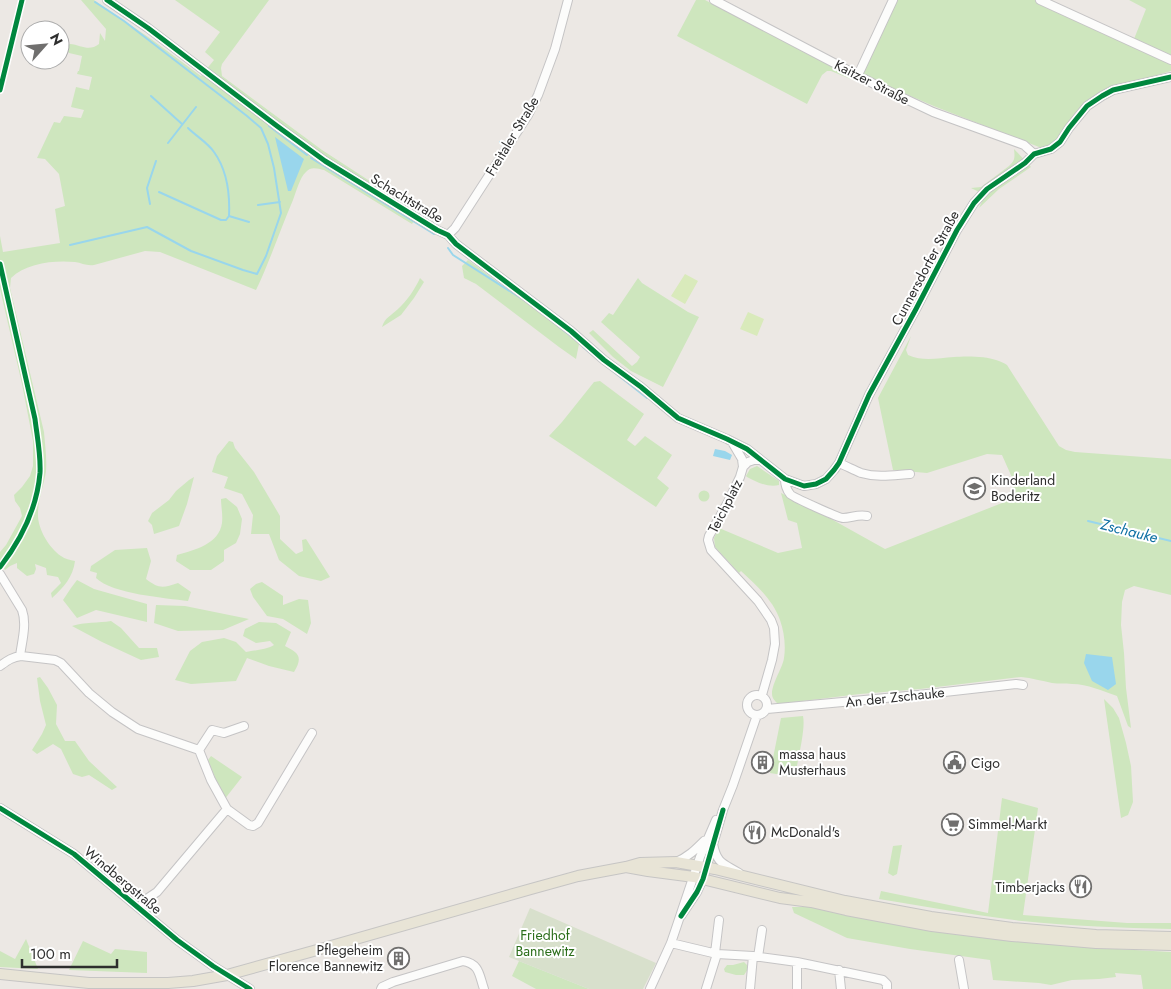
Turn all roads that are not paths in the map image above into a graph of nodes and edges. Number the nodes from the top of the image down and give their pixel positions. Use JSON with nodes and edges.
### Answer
{"nodes":[{"id":1,"x":107,"y":0,"type":"edge"},
{"id":2,"x":568,"y":0,"type":"edge"},
{"id":3,"x":714,"y":0,"type":"edge"},
{"id":4,"x":893,"y":0,"type":"edge"},
{"id":5,"x":1040,"y":0,"type":"edge"},
{"id":6,"x":1171,"y":60,"type":"edge"},
{"id":7,"x":858,"y":75,"type":"junction"},
{"id":8,"x":1171,"y":77,"type":"edge"},
{"id":9,"x":1034,"y":154,"type":"junction"},
{"id":10,"x":448,"y":235,"type":"junction"},
{"id":11,"x":732,"y":442,"type":"junction"},
{"id":12,"x":760,"y":460,"type":"junction"},
{"id":13,"x":839,"y":462,"type":"junction"},
{"id":14,"x":743,"y":467,"type":"junction"},
{"id":15,"x":910,"y":474,"type":"dead end"},
{"id":16,"x":785,"y":479,"type":"junction"},
{"id":17,"x":866,"y":516,"type":"dead end"},
{"id":18,"x":0,"y":574,"type":"edge"},
{"id":19,"x":20,"y":656,"type":"junction"},
{"id":20,"x":0,"y":666,"type":"edge"},
{"id":21,"x":1023,"y":685,"type":"dead end"},
{"id":22,"x":762,"y":695,"type":"junction"},
{"id":23,"x":767,"y":709,"type":"junction"},
{"id":24,"x":757,"y":715,"type":"junction"},
{"id":25,"x":244,"y":726,"type":"dead end"},
{"id":26,"x":312,"y":733,"type":"dead end"},
{"id":27,"x":199,"y":750,"type":"junction"},
{"id":28,"x":0,"y":808,"type":"edge"},
{"id":29,"x":227,"y":809,"type":"junction"},
{"id":30,"x":711,"y":841,"type":"junction"},
{"id":31,"x":676,"y":862,"type":"junction"},
{"id":32,"x":626,"y":867,"type":"junction"},
{"id":33,"x":702,"y":867,"type":"junction"},
{"id":34,"x":745,"y":876,"type":"junction"},
{"id":35,"x":699,"y":878,"type":"junction"},
{"id":36,"x":139,"y":908,"type":"junction"},
{"id":37,"x":719,"y":920,"type":"dead end"},
{"id":38,"x":762,"y":930,"type":"dead end"},
{"id":39,"x":1171,"y":936,"type":"edge"},
{"id":40,"x":672,"y":943,"type":"junction"},
{"id":41,"x":1171,"y":945,"type":"edge"},
{"id":42,"x":716,"y":954,"type":"junction"},
{"id":43,"x":756,"y":957,"type":"junction"},
{"id":44,"x":959,"y":960,"type":"dead end"},
{"id":45,"x":797,"y":962,"type":"junction"},
{"id":46,"x":839,"y":970,"type":"junction"},
{"id":47,"x":0,"y":974,"type":"edge"},
{"id":48,"x":227,"y":975,"type":"junction"},
{"id":49,"x":250,"y":989,"type":"edge"},
{"id":50,"x":381,"y":989,"type":"edge"},
{"id":51,"x":484,"y":989,"type":"edge"},
{"id":52,"x":650,"y":989,"type":"edge"},
{"id":53,"x":706,"y":989,"type":"edge"},
{"id":54,"x":750,"y":989,"type":"edge"},
{"id":55,"x":797,"y":989,"type":"edge"},
{"id":56,"x":841,"y":989,"type":"edge"},
{"id":57,"x":887,"y":989,"type":"edge"},
{"id":58,"x":964,"y":989,"type":"edge"}],
"edges":[{"from":1,"to":10,"type":"street","name":"Schachtstraße"},
{"from":2,"to":10,"type":"street","name":"Freitaler Straße"},
{"from":3,"to":7,"type":"street","name":"Kaitzer Straße"},
{"from":4,"to":7,"type":"street"},
{"from":5,"to":6,"type":"street"},
{"from":7,"to":9,"type":"street","name":"Kaitzer Straße"},
{"from":8,"to":9,"type":"street","name":"Cunnersdorfer Straße"},
{"from":9,"to":13,"type":"street","name":"Cunnersdorfer Straße"},
{"from":10,"to":11,"type":"street","name":"Schachtstraße"},
{"from":11,"to":12,"type":"street"},
{"from":11,"to":14,"type":"street","name":"Teichplatz"},
{"from":12,"to":14,"type":"street","name":"Teichplatz"},
{"from":12,"to":16,"type":"street"},
{"from":13,"to":15,"type":"street"},
{"from":13,"to":16,"type":"street"},
{"from":14,"to":22,"type":"street","name":"Teichplatz"},
{"from":16,"to":17,"type":"street"},
{"from":18,"to":19,"type":"street"},
{"from":19,"to":20,"type":"street"},
{"from":19,"to":27,"type":"street"},
{"from":21,"to":23,"type":"street","name":"An der Zschauke"},
{"from":22,"to":23,"type":"street"},
{"from":22,"to":24,"type":"street"},
{"from":23,"to":24,"type":"street"},
{"from":24,"to":30,"type":"street"},
{"from":25,"to":27,"type":"street"},
{"from":26,"to":29,"type":"street"},
{"from":27,"to":29,"type":"street"},
{"from":28,"to":36,"type":"street","name":"Windbergstraße"},
{"from":29,"to":36,"type":"street"},
{"from":30,"to":31,"type":"street"},
{"from":30,"to":33,"type":"street"},
{"from":30,"to":34,"type":"street"},
{"from":31,"to":32,"type":"main road"},
{"from":31,"to":33,"type":"main road"},
{"from":32,"to":35,"type":"main road"},
{"from":32,"to":48,"type":"main road"},
{"from":33,"to":34,"type":"main road"},
{"from":33,"to":35,"type":"street"},
{"from":34,"to":39,"type":"main road"},
{"from":35,"to":40,"type":"street"},
{"from":35,"to":41,"type":"main road"},
{"from":36,"to":48,"type":"street","name":"Windbergstraße"},
{"from":37,"to":42,"type":"street"},
{"from":38,"to":43,"type":"street"},
{"from":40,"to":42,"type":"street"},
{"from":40,"to":52,"type":"street"},
{"from":42,"to":43,"type":"street"},
{"from":42,"to":53,"type":"street"},
{"from":43,"to":45,"type":"street"},
{"from":43,"to":54,"type":"street"},
{"from":44,"to":58,"type":"street"},
{"from":45,"to":46,"type":"street"},
{"from":45,"to":55,"type":"street"},
{"from":46,"to":56,"type":"street"},
{"from":46,"to":57,"type":"street"},
{"from":47,"to":48,"type":"main road"},
{"from":48,"to":49,"type":"street","name":"Windbergstraße"},
{"from":50,"to":51,"type":"street"}]}
